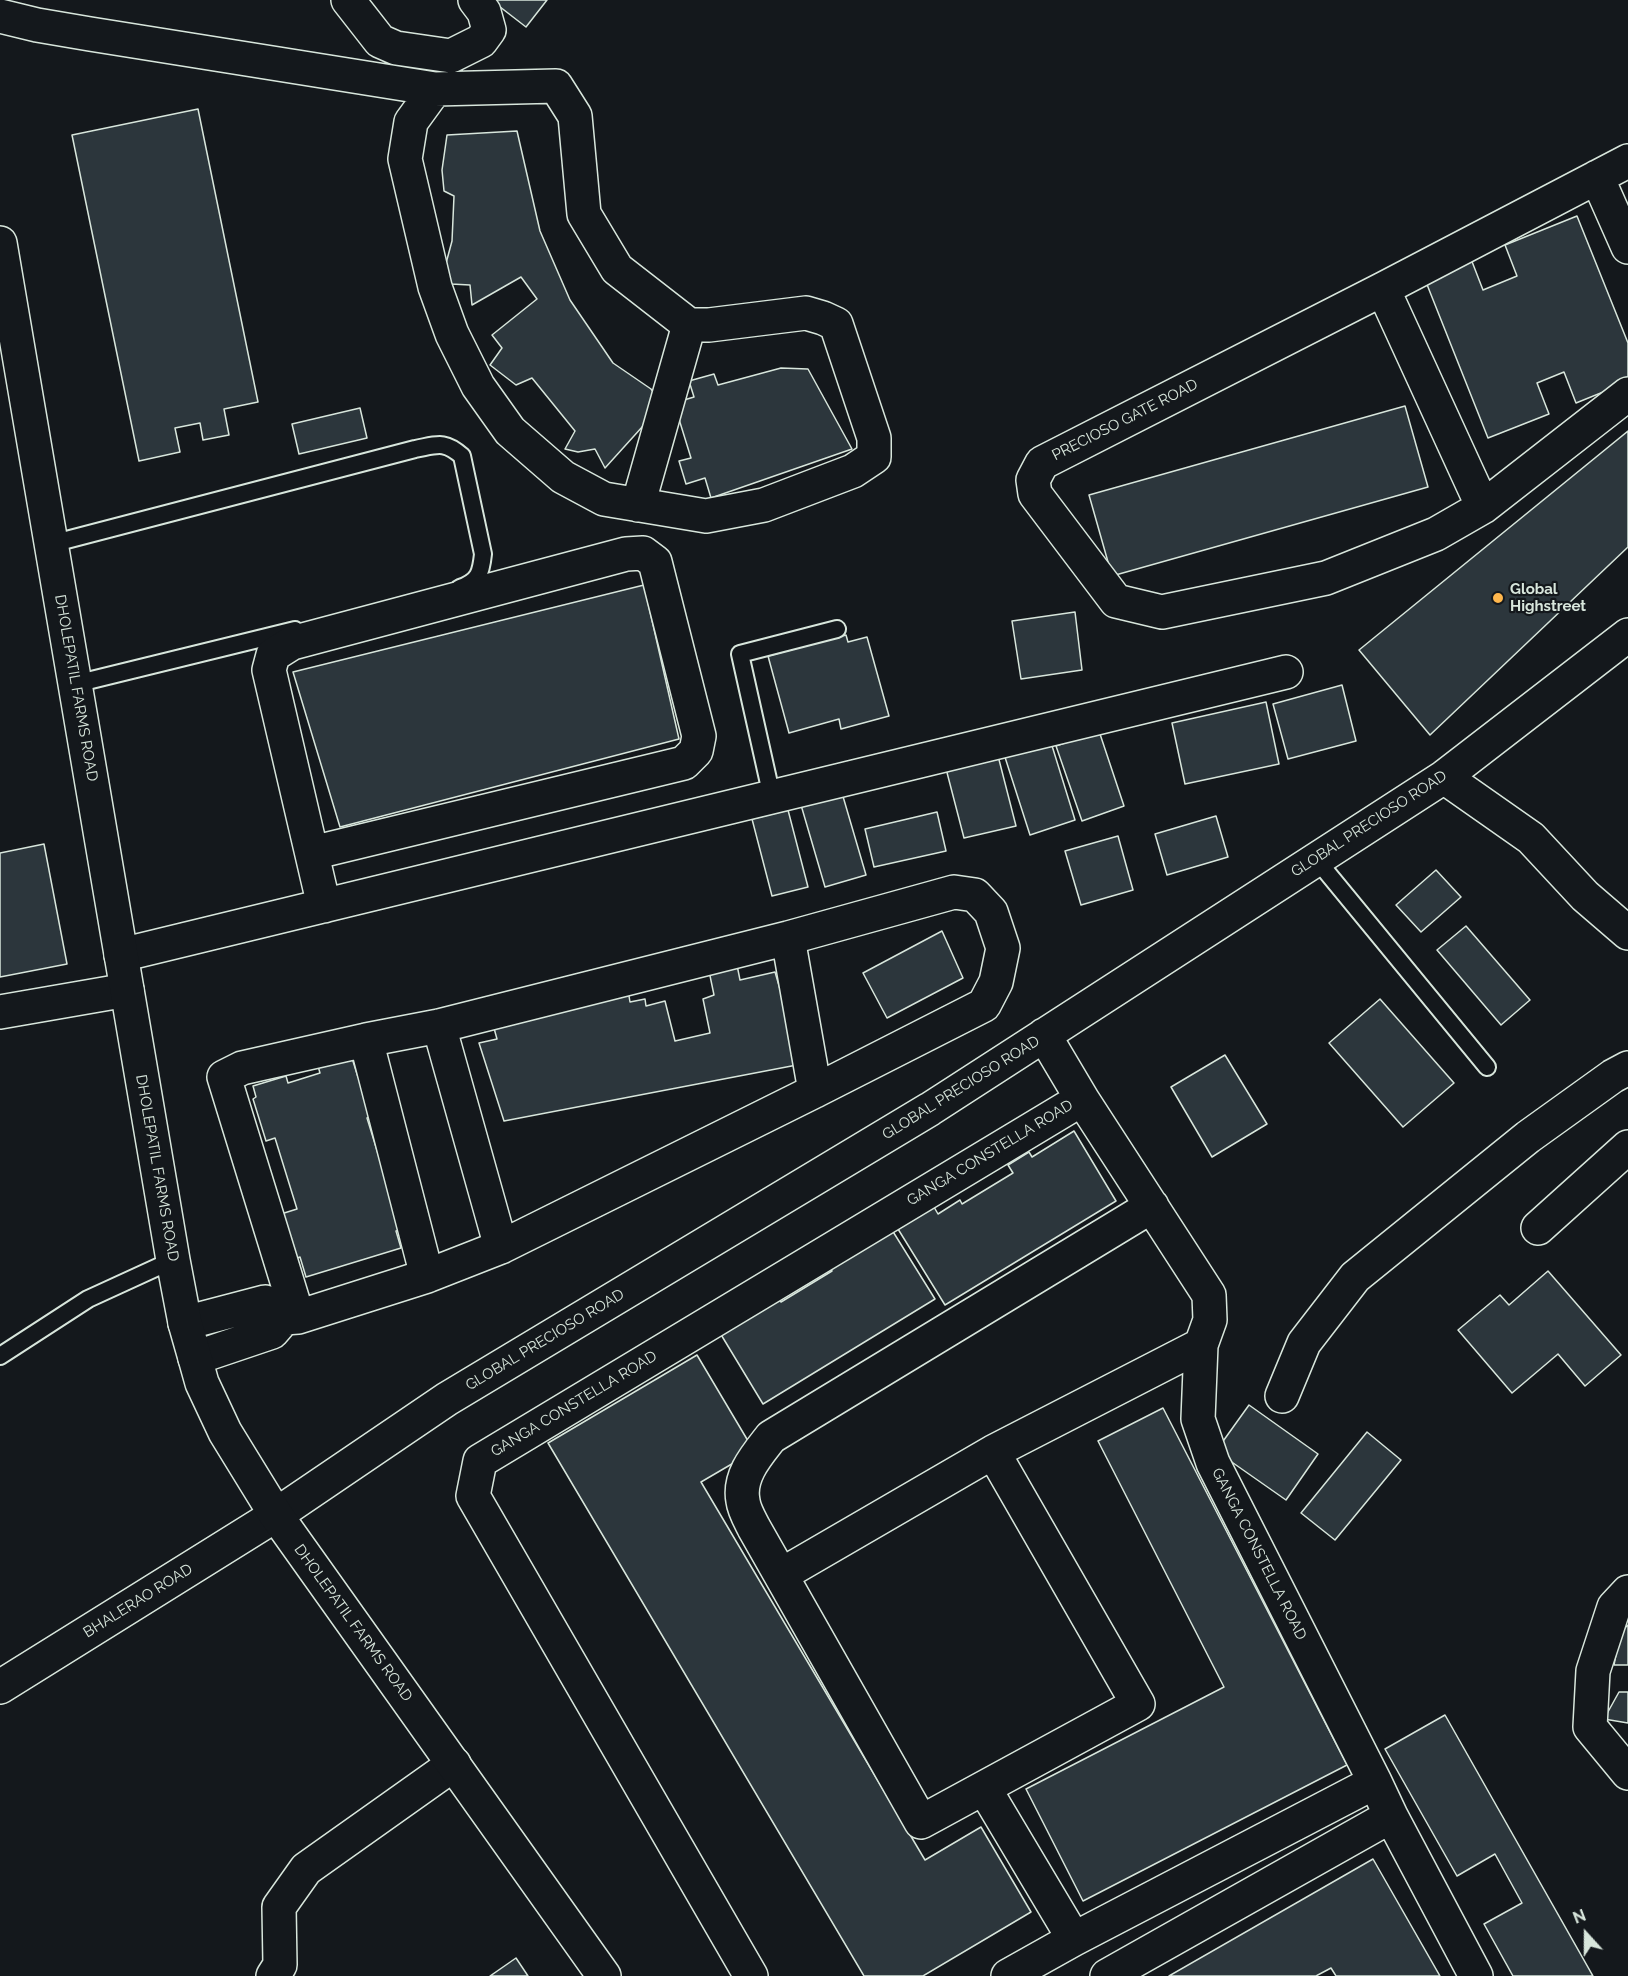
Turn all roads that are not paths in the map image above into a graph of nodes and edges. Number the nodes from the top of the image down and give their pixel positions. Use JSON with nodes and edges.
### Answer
{"nodes":[{"id":1,"x":348,"y":0,"type":"edge"},
{"id":2,"x":475,"y":0,"type":"edge"},
{"id":3,"x":0,"y":16,"type":"edge"},
{"id":4,"x":435,"y":89,"type":"junction"},
{"id":5,"x":1628,"y":161,"type":"edge"},
{"id":6,"x":1597,"y":177,"type":"junction"},
{"id":7,"x":0,"y":243,"type":"edge"},
{"id":8,"x":1628,"y":247,"type":"edge"},
{"id":9,"x":1383,"y":289,"type":"junction"},
{"id":10,"x":689,"y":326,"type":"junction"},
{"id":11,"x":1628,"y":394,"type":"edge"},
{"id":12,"x":638,"y":505,"type":"junction"},
{"id":13,"x":1484,"y":507,"type":"junction"},
{"id":14,"x":51,"y":544,"type":"junction"},
{"id":15,"x":837,"y":629,"type":"dead end"},
{"id":16,"x":1628,"y":635,"type":"edge"},
{"id":17,"x":1286,"y":672,"type":"dead end"},
{"id":18,"x":75,"y":684,"type":"junction"},
{"id":19,"x":1444,"y":777,"type":"junction"},
{"id":20,"x":772,"y":797,"type":"junction"},
{"id":21,"x":312,"y":853,"type":"junction"},
{"id":22,"x":1316,"y":859,"type":"junction"},
{"id":23,"x":324,"y":906,"type":"junction"},
{"id":24,"x":1628,"y":933,"type":"edge"},
{"id":25,"x":788,"y":938,"type":"junction"},
{"id":26,"x":121,"y":955,"type":"junction"},
{"id":27,"x":127,"y":990,"type":"junction"},
{"id":28,"x":0,"y":1012,"type":"edge"},
{"id":29,"x":439,"y":1026,"type":"junction"},
{"id":30,"x":1044,"y":1035,"type":"junction"},
{"id":31,"x":366,"y":1040,"type":"junction"},
{"id":32,"x":1487,"y":1067,"type":"dead end"},
{"id":33,"x":1628,"y":1068,"type":"edge"},
{"id":34,"x":815,"y":1091,"type":"junction"},
{"id":35,"x":1082,"y":1099,"type":"junction"},
{"id":36,"x":1628,"y":1147,"type":"edge"},
{"id":37,"x":1152,"y":1206,"type":"junction"},
{"id":38,"x":1538,"y":1228,"type":"dead end"},
{"id":39,"x":501,"y":1247,"type":"junction"},
{"id":40,"x":173,"y":1260,"type":"junction"},
{"id":41,"x":427,"y":1276,"type":"junction"},
{"id":42,"x":291,"y":1317,"type":"junction"},
{"id":43,"x":185,"y":1323,"type":"junction"},
{"id":44,"x":1201,"y":1345,"type":"junction"},
{"id":45,"x":0,"y":1356,"type":"edge"},
{"id":46,"x":195,"y":1358,"type":"junction"},
{"id":47,"x":1282,"y":1396,"type":"dead end"},
{"id":48,"x":993,"y":1452,"type":"junction"},
{"id":49,"x":276,"y":1515,"type":"junction"},
{"id":50,"x":781,"y":1575,"type":"junction"},
{"id":51,"x":1628,"y":1592,"type":"edge"},
{"id":52,"x":0,"y":1687,"type":"edge"},
{"id":53,"x":454,"y":1764,"type":"junction"},
{"id":54,"x":1628,"y":1773,"type":"edge"},
{"id":55,"x":1375,"y":1782,"type":"junction"},
{"id":56,"x":984,"y":1788,"type":"junction"},
{"id":57,"x":1391,"y":1815,"type":"junction"},
{"id":58,"x":1074,"y":1939,"type":"junction"},
{"id":59,"x":1013,"y":1975,"type":"edge"},
{"id":60,"x":273,"y":1976,"type":"edge"},
{"id":61,"x":604,"y":1976,"type":"edge"},
{"id":62,"x":752,"y":1976,"type":"edge"},
{"id":63,"x":1107,"y":1976,"type":"edge"},
{"id":64,"x":1476,"y":1976,"type":"edge"}],
"edges":[{"from":1,"to":2,"type":"street"},
{"from":3,"to":4,"type":"street"},
{"from":4,"to":10,"type":"street"},
{"from":4,"to":12,"type":"street"},
{"from":5,"to":6,"type":"street","name":"PRECIOSO GATE ROAD"},
{"from":6,"to":8,"type":"street"},
{"from":6,"to":9,"type":"street","name":"PRECIOSO GATE ROAD"},
{"from":7,"to":14,"type":"street","name":"DHOLEPATIL FARMS ROAD"},
{"from":9,"to":13,"type":"street"},
{"from":9,"to":13,"type":"street","name":"PRECIOSO GATE ROAD"},
{"from":10,"to":12,"type":"street"},
{"from":10,"to":12,"type":"street"},
{"from":11,"to":13,"type":"street","name":"PRECIOSO GATE ROAD"},
{"from":14,"to":18,"type":"street","name":"DHOLEPATIL FARMS ROAD"},
{"from":14,"to":18,"type":"lane"},
{"from":15,"to":20,"type":"lane"},
{"from":16,"to":19,"type":"street","name":"GLOBAL PRECIOSO ROAD"},
{"from":17,"to":20,"type":"street"},
{"from":18,"to":26,"type":"street","name":"DHOLEPATIL FARMS ROAD"},
{"from":19,"to":22,"type":"street","name":"GLOBAL PRECIOSO ROAD"},
{"from":19,"to":24,"type":"street"},
{"from":20,"to":23,"type":"street"},
{"from":21,"to":21,"type":"street"},
{"from":21,"to":23,"type":"street"},
{"from":22,"to":30,"type":"street","name":"GLOBAL PRECIOSO ROAD"},
{"from":22,"to":32,"type":"lane"},
{"from":23,"to":26,"type":"street"},
{"from":25,"to":29,"type":"street"},
{"from":25,"to":34,"type":"street"},
{"from":25,"to":34,"type":"street"},
{"from":26,"to":27,"type":"street","name":"DHOLEPATIL FARMS ROAD"},
{"from":27,"to":28,"type":"street"},
{"from":27,"to":40,"type":"street","name":"DHOLEPATIL FARMS ROAD"},
{"from":29,"to":31,"type":"street"},
{"from":29,"to":39,"type":"street"},
{"from":30,"to":35,"type":"street","name":"GANGA CONSTELLA ROAD"},
{"from":30,"to":49,"type":"street","name":"GLOBAL PRECIOSO ROAD"},
{"from":31,"to":41,"type":"street"},
{"from":31,"to":42,"type":"street"},
{"from":33,"to":47,"type":"street"},
{"from":34,"to":39,"type":"street"},
{"from":35,"to":37,"type":"street","name":"GANGA CONSTELLA ROAD"},
{"from":35,"to":62,"type":"street","name":"GANGA CONSTELLA ROAD"},
{"from":36,"to":38,"type":"street"},
{"from":37,"to":44,"type":"street","name":"GANGA CONSTELLA ROAD"},
{"from":37,"to":50,"type":"street"},
{"from":39,"to":41,"type":"street"},
{"from":40,"to":43,"type":"street","name":"DHOLEPATIL FARMS ROAD"},
{"from":40,"to":45,"type":"lane"},
{"from":41,"to":42,"type":"street"},
{"from":42,"to":43,"type":"street"},
{"from":42,"to":46,"type":"street"},
{"from":43,"to":46,"type":"street","name":"DHOLEPATIL FARMS ROAD"},
{"from":44,"to":48,"type":"street"},
{"from":44,"to":55,"type":"street","name":"GANGA CONSTELLA ROAD"},
{"from":46,"to":49,"type":"street","name":"DHOLEPATIL FARMS ROAD"},
{"from":48,"to":50,"type":"street"},
{"from":48,"to":56,"type":"street"},
{"from":49,"to":52,"type":"street","name":"BHALERAO ROAD"},
{"from":49,"to":53,"type":"street","name":"DHOLEPATIL FARMS ROAD"},
{"from":50,"to":56,"type":"street"},
{"from":51,"to":54,"type":"street"},
{"from":53,"to":60,"type":"street"},
{"from":53,"to":61,"type":"street","name":"DHOLEPATIL FARMS ROAD"},
{"from":55,"to":57,"type":"street","name":"GANGA CONSTELLA ROAD"},
{"from":55,"to":58,"type":"street"},
{"from":56,"to":58,"type":"street"},
{"from":57,"to":63,"type":"street"},
{"from":57,"to":64,"type":"street","name":"GANGA CONSTELLA ROAD"},
{"from":58,"to":59,"type":"street"}]}
